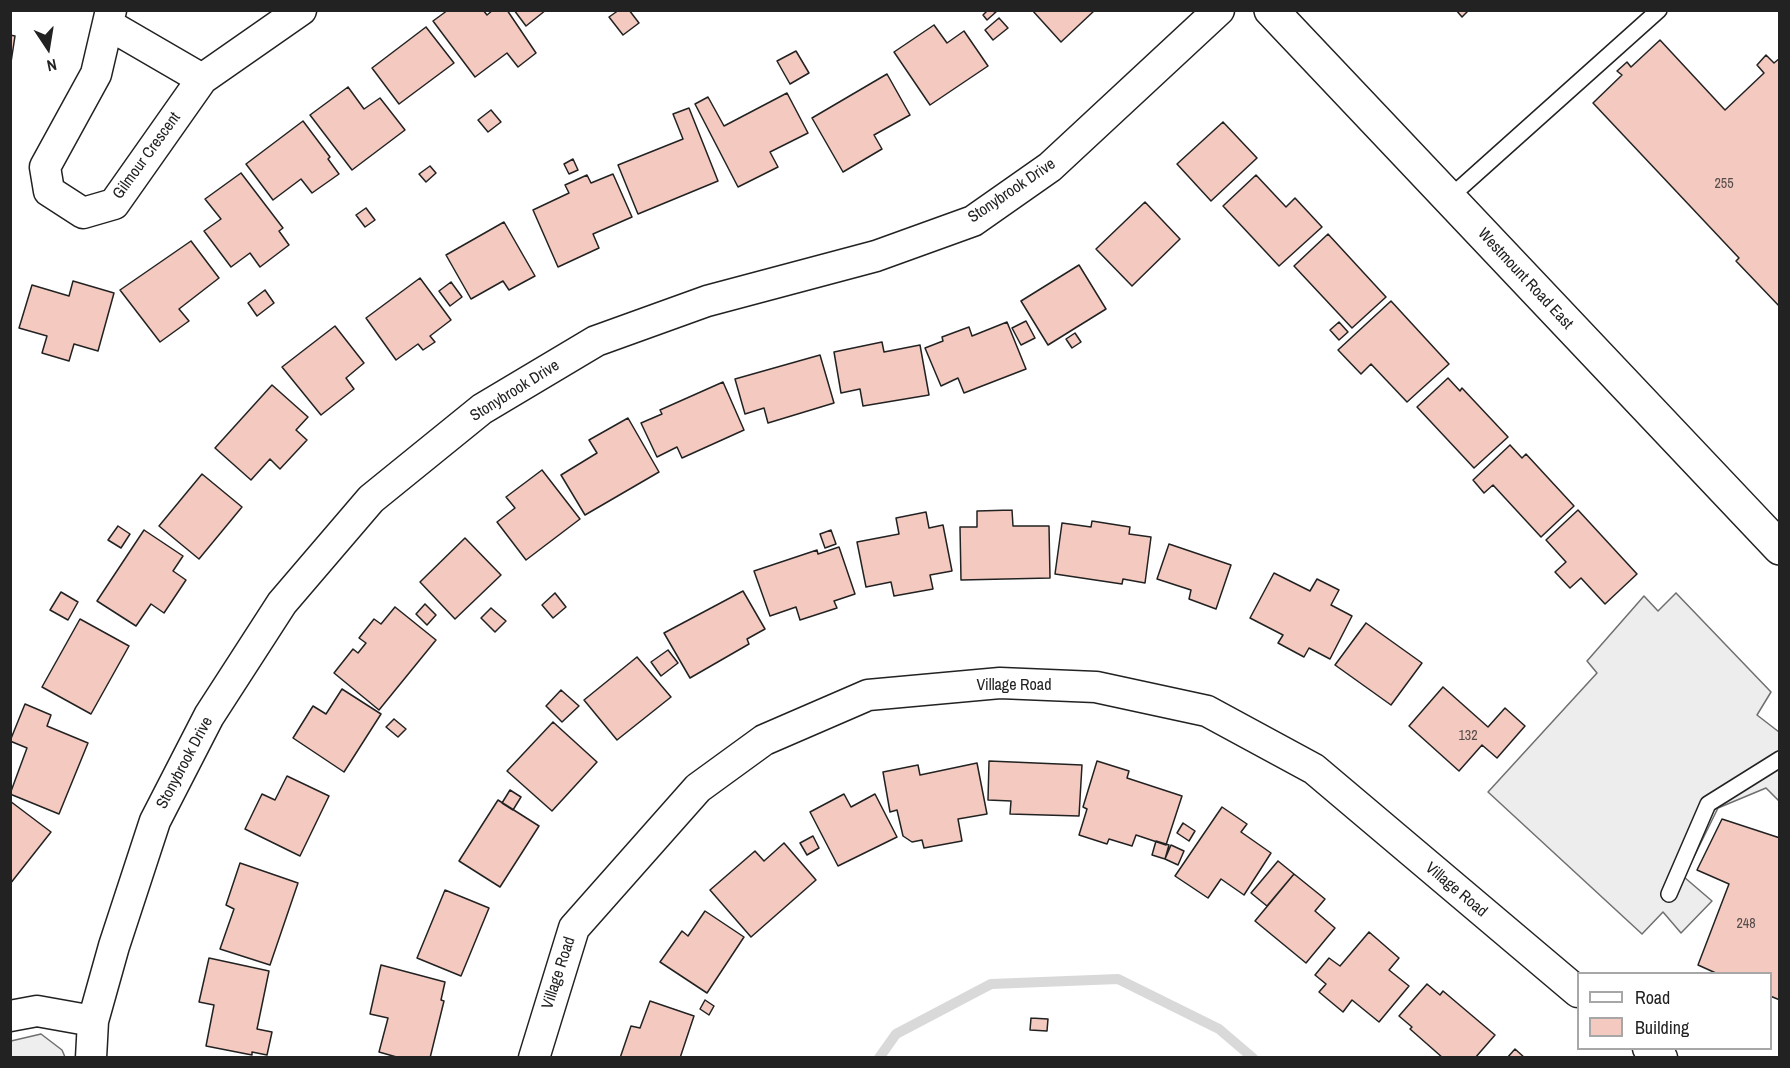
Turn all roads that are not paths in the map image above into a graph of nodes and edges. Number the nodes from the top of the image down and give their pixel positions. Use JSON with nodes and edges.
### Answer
{"nodes":[{"id":1,"x":301,"y":10,"type":"edge"},
{"id":2,"x":1220,"y":10,"type":"edge"},
{"id":3,"x":1271,"y":10,"type":"edge"},
{"id":4,"x":1659,"y":10,"type":"edge"},
{"id":5,"x":110,"y":18,"type":"edge"},
{"id":6,"x":202,"y":79,"type":"junction"},
{"id":7,"x":1449,"y":198,"type":"junction"},
{"id":8,"x":1779,"y":548,"type":"edge"},
{"id":9,"x":1779,"y":759,"type":"edge"},
{"id":10,"x":1669,"y":894,"type":"dead end"},
{"id":11,"x":1577,"y":992,"type":"edge"},
{"id":12,"x":10,"y":1016,"type":"edge"},
{"id":13,"x":93,"y":1021,"type":"junction"},
{"id":14,"x":91,"y":1058,"type":"edge"},
{"id":15,"x":534,"y":1058,"type":"edge"}],
"edges":[{"from":1,"to":6,"type":"street","name":"Gilmour Crescent"},
{"from":2,"to":13,"type":"street","name":"Stonybrook Drive"},
{"from":3,"to":7,"type":"main road","name":"Westmount Road East"},
{"from":4,"to":7,"type":"lane"},
{"from":5,"to":6,"type":"street","name":"Gilmour Crescent"},
{"from":5,"to":6,"type":"street","name":"Gilmour Crescent"},
{"from":7,"to":8,"type":"main road","name":"Westmount Road East"},
{"from":9,"to":10,"type":"lane"},
{"from":11,"to":15,"type":"street","name":"Village Road"},
{"from":12,"to":13,"type":"street"},
{"from":13,"to":14,"type":"street","name":"Stonybrook Drive"}]}
